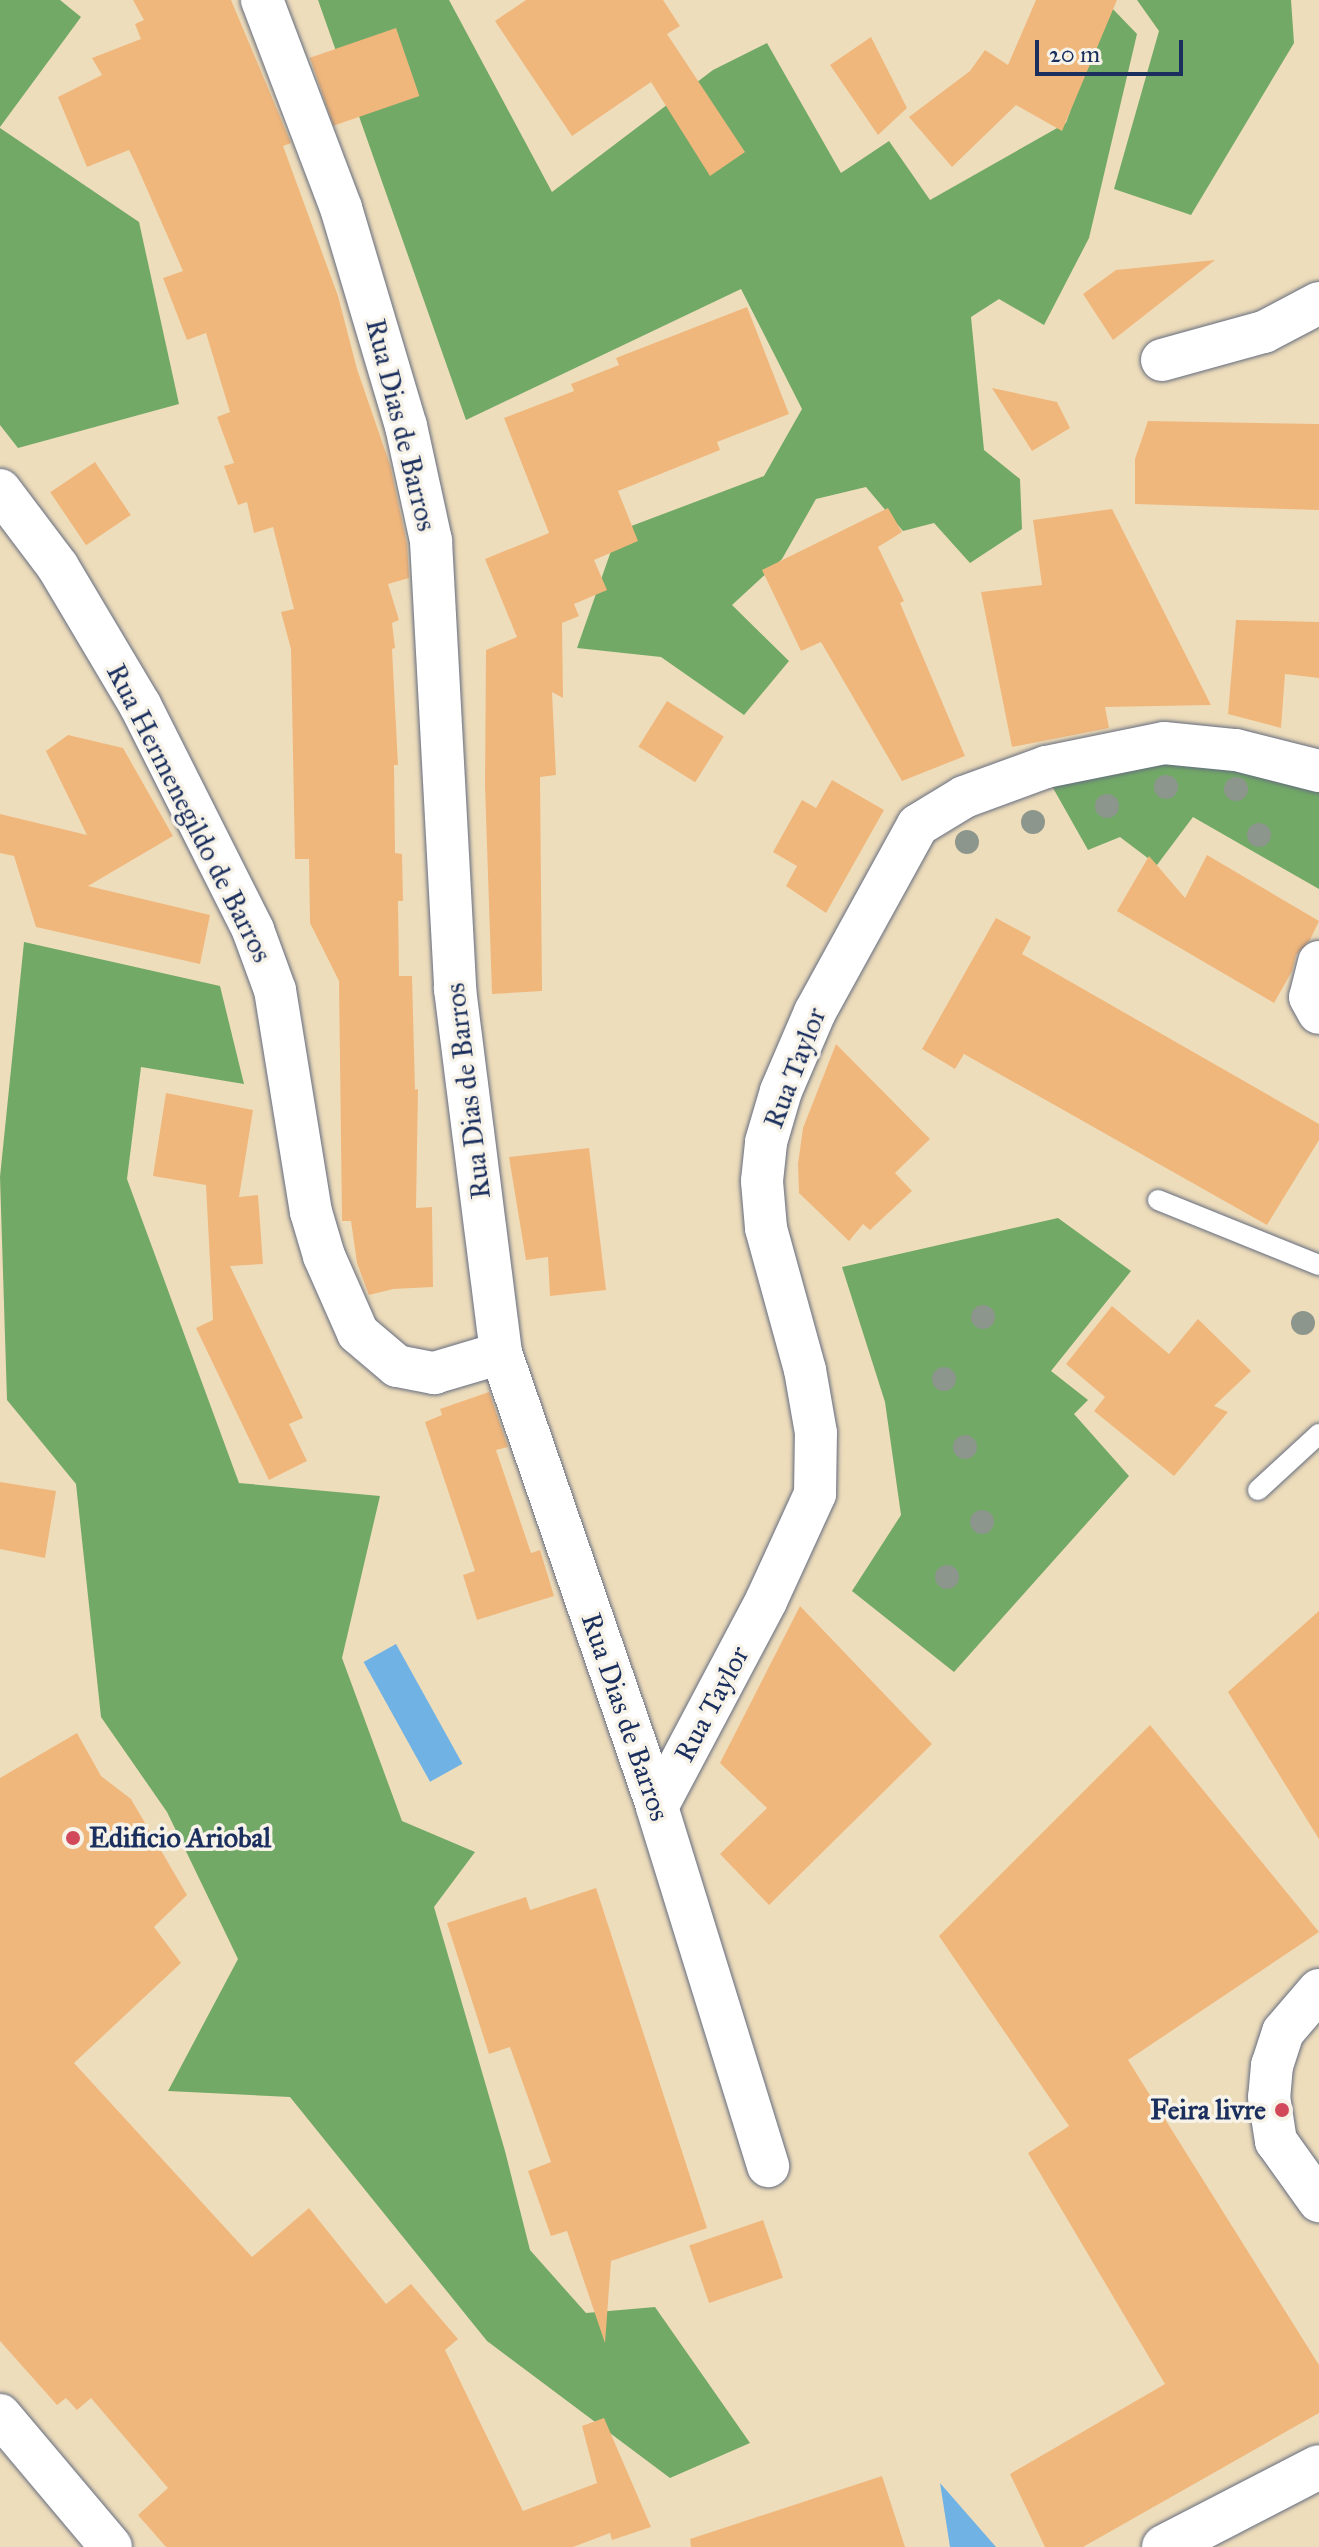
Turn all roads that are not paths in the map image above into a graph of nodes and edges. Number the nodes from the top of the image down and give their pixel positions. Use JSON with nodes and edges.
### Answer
{"nodes":[{"id":1,"x":262,"y":0,"type":"edge"},
{"id":2,"x":1319,"y":303,"type":"edge"},
{"id":3,"x":1162,"y":360,"type":"dead end"},
{"id":4,"x":0,"y":490,"type":"edge"},
{"id":5,"x":1319,"y":771,"type":"edge"},
{"id":6,"x":1319,"y":962,"type":"edge"},
{"id":7,"x":1319,"y":1013,"type":"edge"},
{"id":8,"x":1158,"y":1200,"type":"dead end"},
{"id":9,"x":1319,"y":1265,"type":"edge"},
{"id":10,"x":501,"y":1353,"type":"junction"},
{"id":11,"x":1319,"y":1434,"type":"edge"},
{"id":12,"x":1258,"y":1490,"type":"dead end"},
{"id":13,"x":657,"y":1807,"type":"junction"},
{"id":14,"x":1319,"y":1990,"type":"edge"},
{"id":15,"x":768,"y":2166,"type":"dead end"},
{"id":16,"x":1319,"y":2201,"type":"edge"},
{"id":17,"x":0,"y":2415,"type":"edge"},
{"id":18,"x":1319,"y":2467,"type":"edge"},
{"id":19,"x":111,"y":2547,"type":"edge"},
{"id":20,"x":1164,"y":2547,"type":"edge"}],
"edges":[{"from":1,"to":10,"type":"street","name":"Rua Dias de Barros"},
{"from":2,"to":3,"type":"street"},
{"from":4,"to":10,"type":"street","name":"Rua Hermenegildo de Barros"},
{"from":5,"to":13,"type":"street","name":"Rua Taylor"},
{"from":6,"to":7,"type":"street"},
{"from":8,"to":9,"type":"lane"},
{"from":10,"to":13,"type":"street","name":"Rua Dias de Barros"},
{"from":11,"to":12,"type":"lane"},
{"from":13,"to":15,"type":"street","name":"Rua Dias de Barros"},
{"from":14,"to":16,"type":"street"},
{"from":17,"to":19,"type":"street"},
{"from":18,"to":20,"type":"street"}]}
